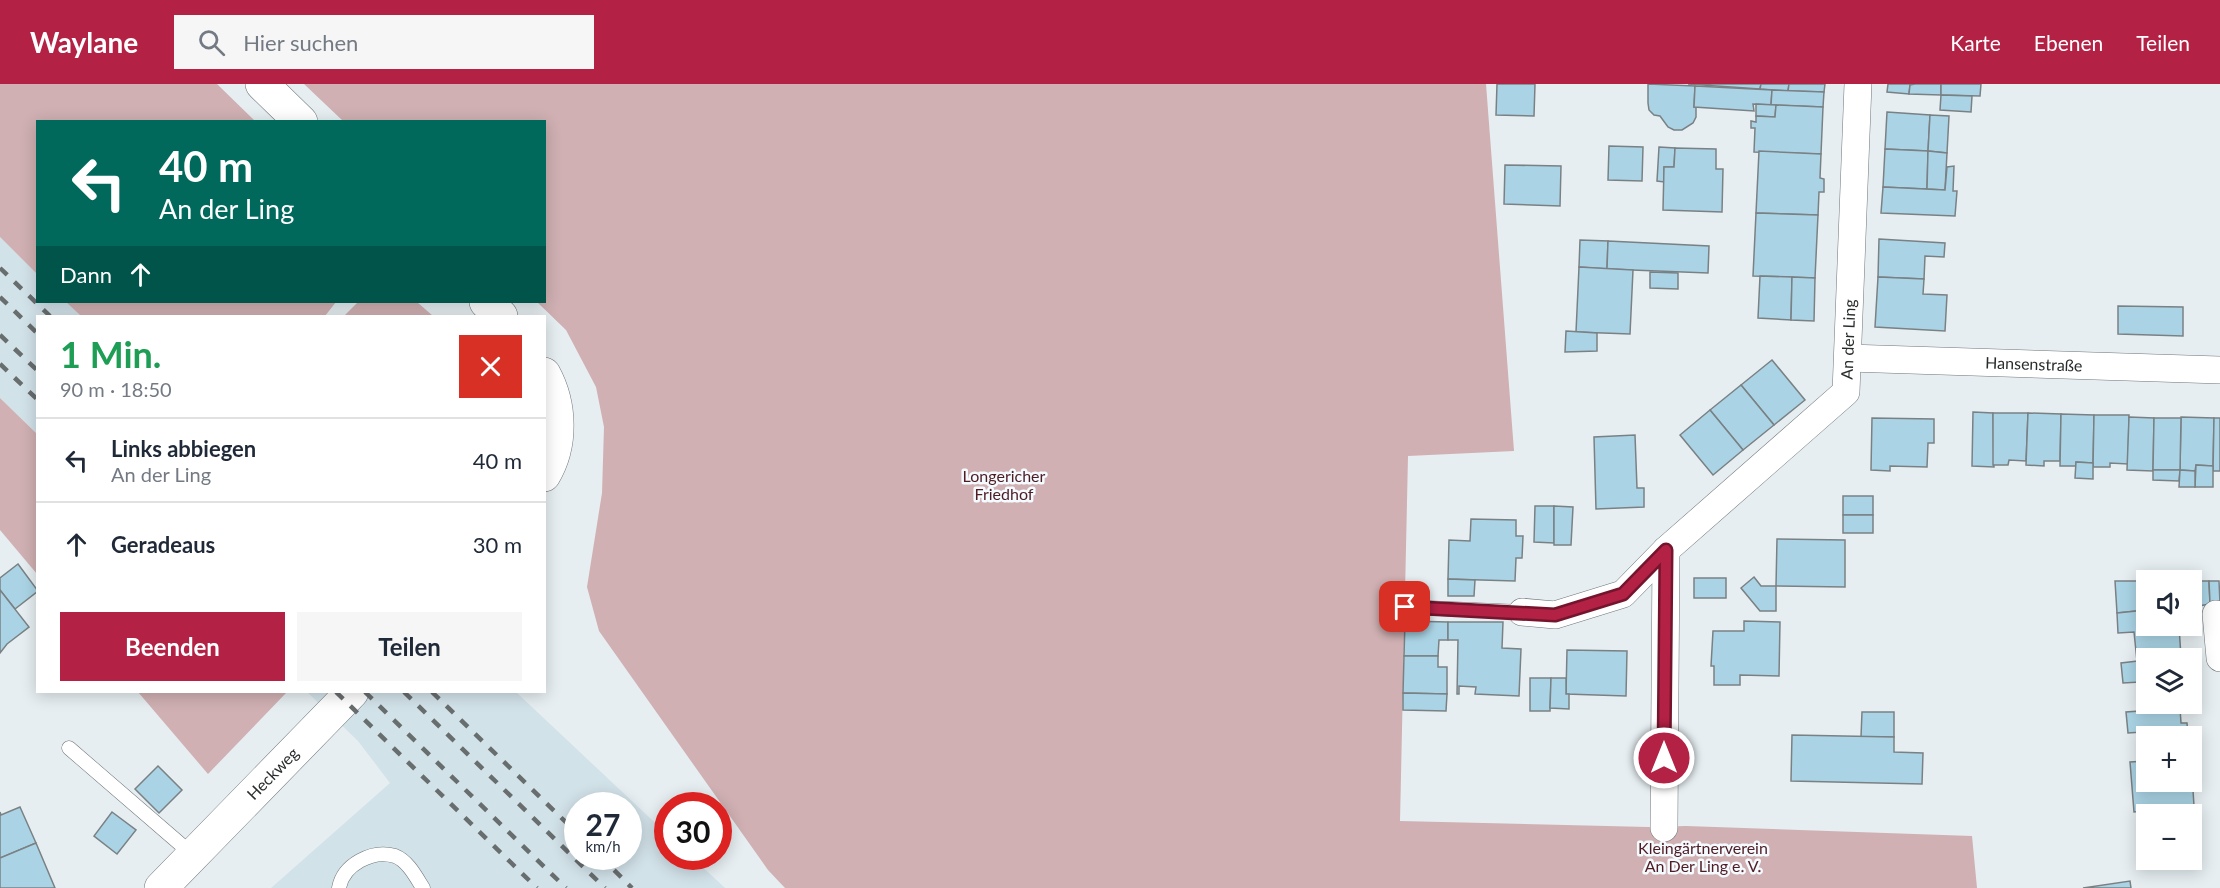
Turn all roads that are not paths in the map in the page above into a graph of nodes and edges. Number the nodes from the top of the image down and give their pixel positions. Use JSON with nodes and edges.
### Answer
{"nodes":[{"id":1,"x":262,"y":84,"type":"edge"},
{"id":2,"x":1858,"y":84,"type":"edge"},
{"id":3,"x":299,"y":120,"type":"edge"},
{"id":4,"x":487,"y":303,"type":"edge"},
{"id":5,"x":500,"y":315,"type":"edge"},
{"id":6,"x":1848,"y":358,"type":"junction"},
{"id":7,"x":2220,"y":370,"type":"edge"},
{"id":8,"x":546,"y":378,"type":"edge"},
{"id":9,"x":546,"y":472,"type":"edge"},
{"id":10,"x":1666,"y":550,"type":"junction"},
{"id":11,"x":1405,"y":607,"type":"dead end"},
{"id":12,"x":1522,"y":612,"type":"joint"},
{"id":13,"x":2216,"y":614,"type":"dead end"},
{"id":14,"x":2220,"y":658,"type":"edge"},
{"id":15,"x":351,"y":693,"type":"edge"},
{"id":16,"x":69,"y":748,"type":"dead end"},
{"id":17,"x":1664,"y":828,"type":"dead end"},
{"id":18,"x":193,"y":855,"type":"junction"},
{"id":19,"x":161,"y":888,"type":"edge"},
{"id":20,"x":339,"y":888,"type":"edge"},
{"id":21,"x":423,"y":888,"type":"edge"}],
"edges":[{"from":1,"to":3,"type":"street"},
{"from":2,"to":6,"type":"street","name":"An der Ling"},
{"from":4,"to":5,"type":"street"},
{"from":6,"to":7,"type":"street","name":"Hansenstraße"},
{"from":6,"to":10,"type":"street","name":"An der Ling"},
{"from":8,"to":9,"type":"street"},
{"from":10,"to":12,"type":"street","name":"An der Ling"},
{"from":10,"to":17,"type":"street"},
{"from":11,"to":12,"type":"lane"},
{"from":13,"to":14,"type":"street"},
{"from":15,"to":18,"type":"street","name":"Heckweg"},
{"from":16,"to":18,"type":"lane"},
{"from":18,"to":19,"type":"street","name":"Heckweg"},
{"from":20,"to":21,"type":"lane"}]}
